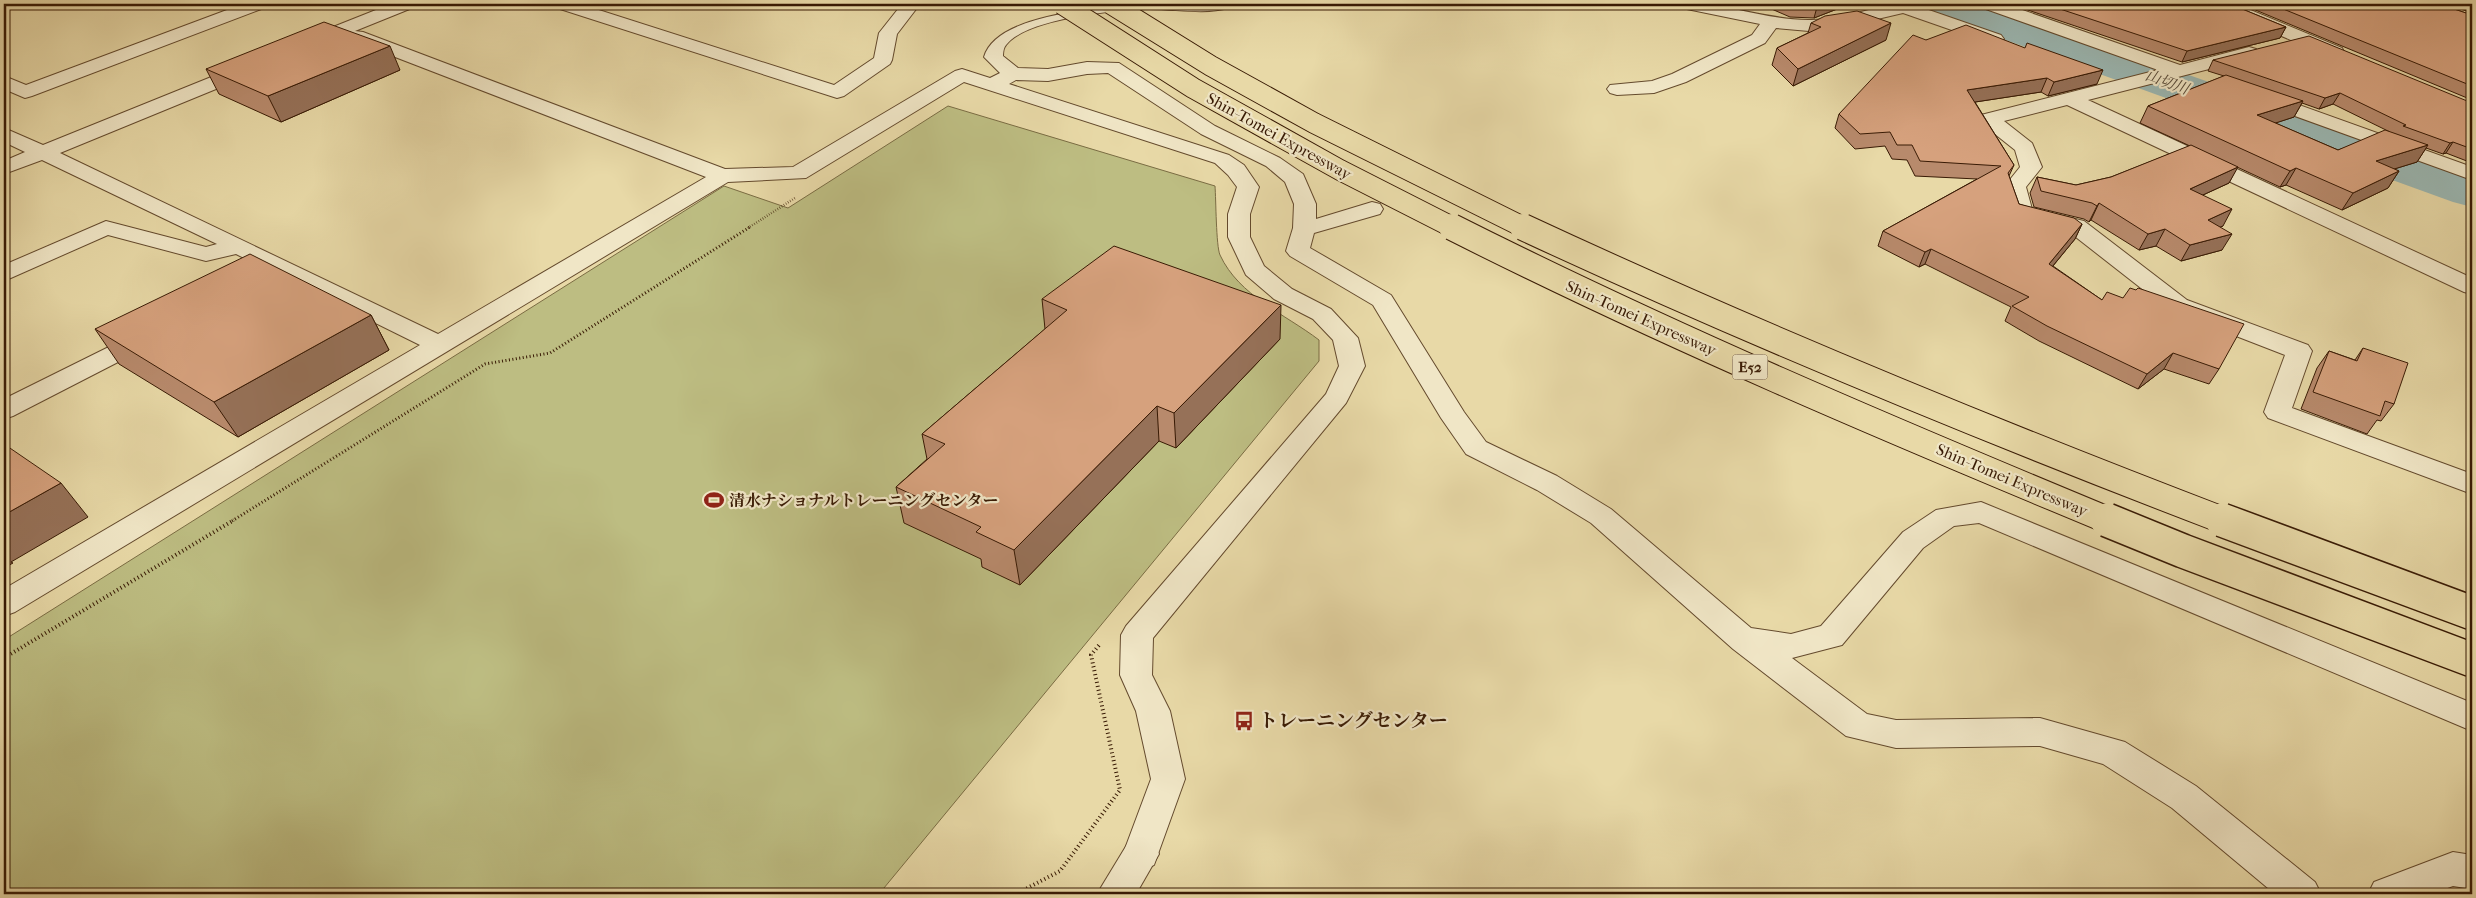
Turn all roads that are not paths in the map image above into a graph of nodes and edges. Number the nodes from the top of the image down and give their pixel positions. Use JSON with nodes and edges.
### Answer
{"nodes":[{"id":1,"x":258,"y":4,"type":"edge"},
{"id":2,"x":406,"y":4,"type":"edge"},
{"id":3,"x":563,"y":4,"type":"edge"},
{"id":4,"x":911,"y":4,"type":"edge"},
{"id":5,"x":1062,"y":4,"type":"edge"},
{"id":6,"x":1111,"y":4,"type":"edge"},
{"id":7,"x":1223,"y":4,"type":"edge"},
{"id":8,"x":1688,"y":4,"type":"edge"},
{"id":9,"x":1990,"y":4,"type":"edge"},
{"id":10,"x":2222,"y":4,"type":"edge"},
{"id":11,"x":1912,"y":6,"type":"edge"},
{"id":12,"x":1770,"y":21,"type":"junction"},
{"id":13,"x":342,"y":30,"type":"junction"},
{"id":14,"x":2303,"y":39,"type":"junction"},
{"id":15,"x":314,"y":41,"type":"edge"},
{"id":16,"x":2016,"y":46,"type":"edge"},
{"id":17,"x":2350,"y":58,"type":"edge"},
{"id":18,"x":269,"y":60,"type":"edge"},
{"id":19,"x":2172,"y":71,"type":"junction"},
{"id":20,"x":2097,"y":75,"type":"edge"},
{"id":21,"x":1003,"y":79,"type":"junction"},
{"id":22,"x":4,"y":82,"type":"edge"},
{"id":23,"x":2212,"y":82,"type":"edge"},
{"id":24,"x":2128,"y":84,"type":"junction"},
{"id":25,"x":1617,"y":89,"type":"dead end"},
{"id":26,"x":2247,"y":93,"type":"edge"},
{"id":27,"x":2070,"y":99,"type":"junction"},
{"id":28,"x":4,"y":134,"type":"edge"},
{"id":29,"x":41,"y":153,"type":"junction"},
{"id":30,"x":4,"y":168,"type":"edge"},
{"id":31,"x":2472,"y":174,"type":"edge"},
{"id":32,"x":722,"y":176,"type":"junction"},
{"id":33,"x":1372,"y":209,"type":"dead end"},
{"id":34,"x":1304,"y":228,"type":"junction"},
{"id":35,"x":239,"y":246,"type":"junction"},
{"id":36,"x":283,"y":268,"type":"junction"},
{"id":37,"x":4,"y":274,"type":"edge"},
{"id":38,"x":257,"y":281,"type":"edge"},
{"id":39,"x":2472,"y":287,"type":"edge"},
{"id":40,"x":170,"y":326,"type":"edge"},
{"id":41,"x":440,"y":345,"type":"junction"},
{"id":42,"x":4,"y":410,"type":"edge"},
{"id":43,"x":2472,"y":484,"type":"edge"},
{"id":44,"x":4,"y":604,"type":"edge"},
{"id":45,"x":2472,"y":613,"type":"edge"},
{"id":46,"x":1743,"y":639,"type":"junction"},
{"id":47,"x":2472,"y":660,"type":"edge"},
{"id":48,"x":2472,"y":717,"type":"edge"},
{"id":49,"x":2472,"y":872,"type":"edge"},
{"id":50,"x":1116,"y":894,"type":"edge"},
{"id":51,"x":2302,"y":894,"type":"edge"},
{"id":52,"x":2387,"y":894,"type":"edge"}],
"edges":[{"from":1,"to":22,"type":"street"},
{"from":2,"to":13,"type":"street"},
{"from":3,"to":4,"type":"street"},
{"from":5,"to":47,"type":"highway","name":"Shin-Tomei Expressway","number":"E52","bridge":true},
{"from":6,"to":45,"type":"highway","name":"Shin-Tomei Expressway","number":"E52","bridge":true},
{"from":7,"to":21,"type":"street"},
{"from":8,"to":12,"type":"street"},
{"from":9,"to":19,"type":"street"},
{"from":10,"to":14,"type":"street"},
{"from":11,"to":12,"type":"street"},
{"from":11,"to":16,"type":"street"},
{"from":12,"to":25,"type":"street"},
{"from":13,"to":15,"type":"street"},
{"from":13,"to":32,"type":"street"},
{"from":14,"to":17,"type":"street"},
{"from":14,"to":19,"type":"street"},
{"from":18,"to":29,"type":"street"},
{"from":19,"to":23,"type":"street"},
{"from":19,"to":24,"type":"street"},
{"from":20,"to":24,"type":"street"},
{"from":21,"to":32,"type":"street"},
{"from":21,"to":34,"type":"street"},
{"from":21,"to":50,"type":"street"},
{"from":24,"to":27,"type":"street"},
{"from":26,"to":31,"type":"street"},
{"from":27,"to":39,"type":"street"},
{"from":27,"to":43,"type":"street"},
{"from":28,"to":29,"type":"street"},
{"from":29,"to":30,"type":"street"},
{"from":29,"to":35,"type":"street"},
{"from":32,"to":41,"type":"street"},
{"from":33,"to":34,"type":"street"},
{"from":34,"to":46,"type":"street"},
{"from":35,"to":36,"type":"street"},
{"from":35,"to":37,"type":"street"},
{"from":36,"to":38,"type":"street"},
{"from":36,"to":41,"type":"street"},
{"from":40,"to":42,"type":"street"},
{"from":41,"to":44,"type":"street"},
{"from":46,"to":48,"type":"street"},
{"from":46,"to":51,"type":"street"},
{"from":49,"to":52,"type":"street"}]}
